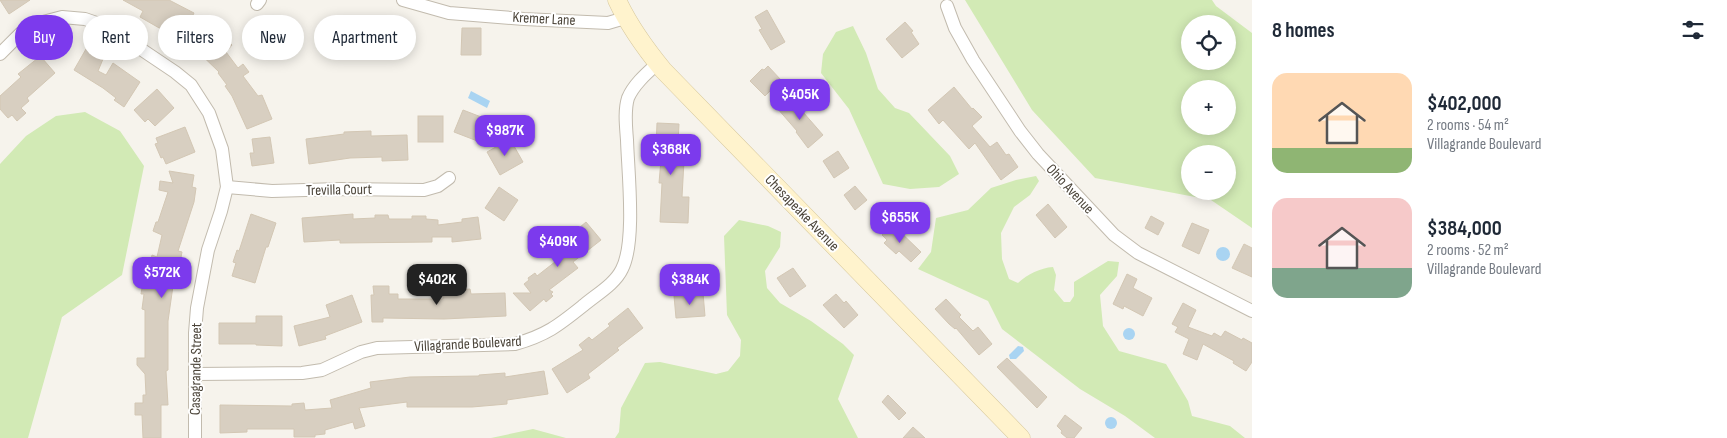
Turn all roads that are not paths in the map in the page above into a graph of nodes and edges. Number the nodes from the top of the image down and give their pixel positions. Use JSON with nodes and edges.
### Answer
{"nodes":[{"id":1,"x":403,"y":0,"type":"edge"},
{"id":2,"x":617,"y":0,"type":"edge"},
{"id":3,"x":947,"y":6,"type":"dead end"},
{"id":4,"x":625,"y":18,"type":"junction"},
{"id":5,"x":0,"y":54,"type":"edge"},
{"id":6,"x":658,"y":63,"type":"junction"},
{"id":7,"x":449,"y":178,"type":"dead end"},
{"id":8,"x":227,"y":187,"type":"junction"},
{"id":9,"x":1252,"y":311,"type":"edge"},
{"id":10,"x":195,"y":374,"type":"junction"},
{"id":11,"x":195,"y":438,"type":"edge"},
{"id":12,"x":1021,"y":438,"type":"edge"}],
"edges":[{"from":1,"to":4,"type":"street","name":"Kremer Lane"},
{"from":2,"to":4,"type":"street","name":"Chesapeake Avenue"},
{"from":3,"to":9,"type":"street","name":"Ohio Avenue"},
{"from":4,"to":6,"type":"street","name":"Chesapeake Avenue"},
{"from":5,"to":8,"type":"street","name":"Casagrande Street"},
{"from":6,"to":10,"type":"street","name":"Villagrande Boulevard"},
{"from":6,"to":12,"type":"street","name":"Chesapeake Avenue"},
{"from":7,"to":8,"type":"street","name":"Trevilla Court"},
{"from":8,"to":10,"type":"street","name":"Casagrande Street"},
{"from":10,"to":11,"type":"street","name":"Casagrande Street"}]}
